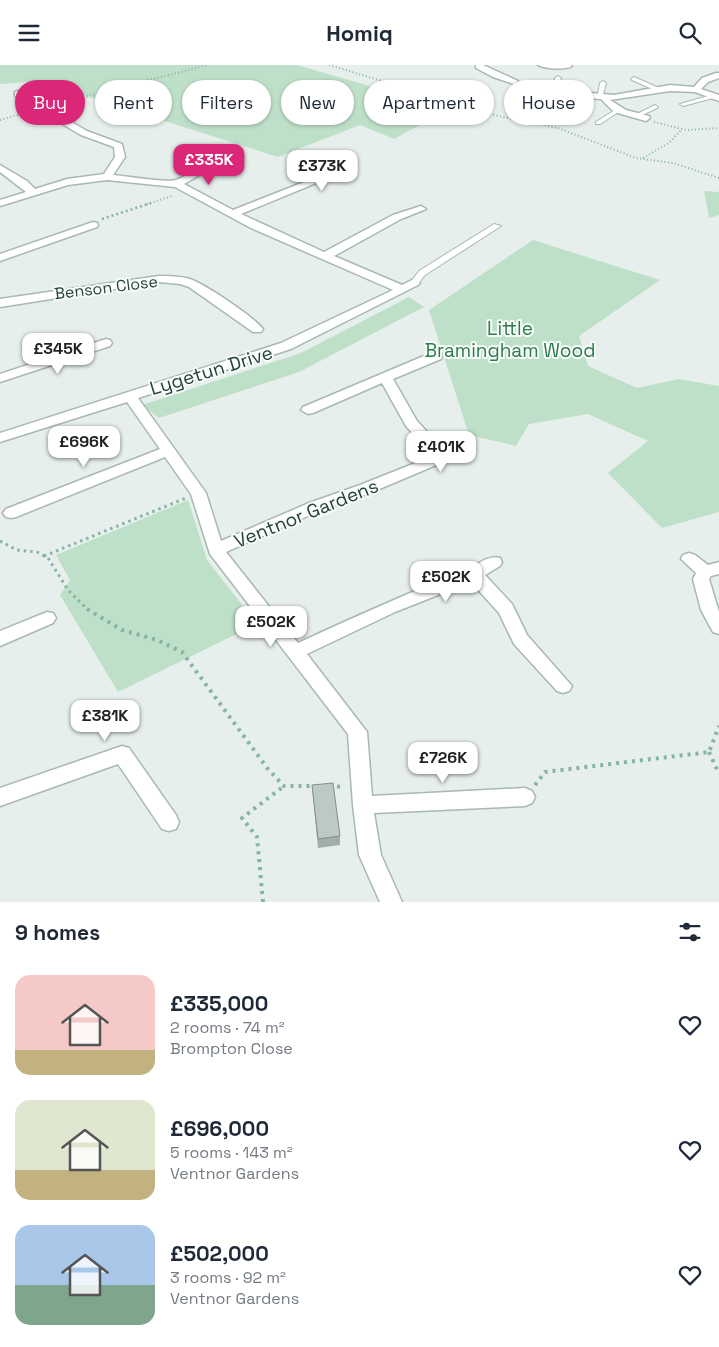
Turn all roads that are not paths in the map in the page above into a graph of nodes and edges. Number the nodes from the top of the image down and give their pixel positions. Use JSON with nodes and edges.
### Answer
{"nodes":[{"id":1,"x":542,"y":65,"type":"edge"},
{"id":2,"x":477,"y":66,"type":"edge"},
{"id":3,"x":568,"y":66,"type":"edge"},
{"id":4,"x":716,"y":78,"type":"edge"},
{"id":5,"x":634,"y":79,"type":"dead end"},
{"id":6,"x":511,"y":80,"type":"edge"},
{"id":7,"x":603,"y":83,"type":"dead end"},
{"id":8,"x":660,"y":89,"type":"junction"},
{"id":9,"x":696,"y":90,"type":"junction"},
{"id":10,"x":594,"y":97,"type":"edge"},
{"id":11,"x":717,"y":97,"type":"edge"},
{"id":12,"x":602,"y":98,"type":"junction"},
{"id":13,"x":683,"y":104,"type":"dead end"},
{"id":14,"x":656,"y":107,"type":"dead end"},
{"id":15,"x":618,"y":111,"type":"junction"},
{"id":16,"x":636,"y":116,"type":"junction"},
{"id":17,"x":646,"y":118,"type":"road end"},
{"id":18,"x":598,"y":123,"type":"dead end"},
{"id":19,"x":70,"y":125,"type":"edge"},
{"id":20,"x":237,"y":154,"type":"dead end"},
{"id":21,"x":317,"y":154,"type":"dead end"},
{"id":22,"x":0,"y":168,"type":"edge"},
{"id":23,"x":107,"y":177,"type":"junction"},
{"id":24,"x":178,"y":184,"type":"junction"},
{"id":25,"x":33,"y":193,"type":"junction"},
{"id":26,"x":0,"y":203,"type":"edge"},
{"id":27,"x":421,"y":209,"type":"dead end"},
{"id":28,"x":234,"y":213,"type":"junction"},
{"id":29,"x":93,"y":225,"type":"road end"},
{"id":30,"x":497,"y":226,"type":"dead end"},
{"id":31,"x":325,"y":257,"type":"junction"},
{"id":32,"x":0,"y":258,"type":"edge"},
{"id":33,"x":408,"y":287,"type":"junction"},
{"id":34,"x":0,"y":303,"type":"edge"},
{"id":35,"x":257,"y":329,"type":"dead end"},
{"id":36,"x":106,"y":343,"type":"dead end"},
{"id":37,"x":436,"y":356,"type":"dead end"},
{"id":38,"x":385,"y":377,"type":"junction"},
{"id":39,"x":0,"y":378,"type":"edge"},
{"id":40,"x":129,"y":395,"type":"junction"},
{"id":41,"x":308,"y":410,"type":"dead end"},
{"id":42,"x":0,"y":438,"type":"edge"},
{"id":43,"x":168,"y":451,"type":"junction"},
{"id":44,"x":11,"y":513,"type":"dead end"},
{"id":45,"x":216,"y":550,"type":"junction"},
{"id":46,"x":689,"y":559,"type":"dead end"},
{"id":47,"x":494,"y":562,"type":"dead end"},
{"id":48,"x":712,"y":570,"type":"edge"},
{"id":49,"x":474,"y":574,"type":"junction"},
{"id":50,"x":47,"y":618,"type":"dead end"},
{"id":51,"x":719,"y":627,"type":"edge"},
{"id":52,"x":0,"y":639,"type":"edge"},
{"id":53,"x":295,"y":652,"type":"junction"},
{"id":54,"x":563,"y":686,"type":"dead end"},
{"id":55,"x":362,"y":796,"type":"junction"},
{"id":56,"x":0,"y":797,"type":"edge"},
{"id":57,"x":525,"y":797,"type":"road end"},
{"id":58,"x":169,"y":822,"type":"dead end"},
{"id":59,"x":391,"y":902,"type":"edge"}],
"edges":[{"from":1,"to":3,"type":"street"},
{"from":2,"to":6,"type":"street"},
{"from":4,"to":9,"type":"street"},
{"from":5,"to":8,"type":"lane"},
{"from":7,"to":12,"type":"lane"},
{"from":8,"to":9,"type":"street"},
{"from":8,"to":12,"type":"street"},
{"from":9,"to":11,"type":"street"},
{"from":10,"to":12,"type":"street"},
{"from":11,"to":13,"type":"lane"},
{"from":12,"to":15,"type":"street"},
{"from":14,"to":16,"type":"lane"},
{"from":15,"to":16,"type":"street"},
{"from":15,"to":18,"type":"lane"},
{"from":16,"to":17,"type":"street"},
{"from":19,"to":23,"type":"street"},
{"from":20,"to":24,"type":"street"},
{"from":21,"to":28,"type":"street"},
{"from":22,"to":25,"type":"street"},
{"from":23,"to":24,"type":"street"},
{"from":23,"to":25,"type":"street"},
{"from":24,"to":28,"type":"street"},
{"from":25,"to":26,"type":"street"},
{"from":27,"to":31,"type":"street"},
{"from":28,"to":31,"type":"street"},
{"from":29,"to":32,"type":"street"},
{"from":30,"to":33,"type":"lane"},
{"from":31,"to":33,"type":"street"},
{"from":33,"to":40,"type":"street","name":"Lygetun Drive"},
{"from":34,"to":35,"type":"street","name":"Benson Close"},
{"from":36,"to":39,"type":"street"},
{"from":37,"to":38,"type":"street"},
{"from":38,"to":41,"type":"street"},
{"from":38,"to":45,"type":"street","name":"Ventnor Gardens"},
{"from":40,"to":42,"type":"street","name":"Lygetun Drive"},
{"from":40,"to":43,"type":"street","name":"Ventnor Gardens"},
{"from":43,"to":44,"type":"street"},
{"from":43,"to":45,"type":"street","name":"Ventnor Gardens"},
{"from":45,"to":53,"type":"street","name":"Ventnor Gardens"},
{"from":46,"to":48,"type":"street"},
{"from":47,"to":49,"type":"street"},
{"from":48,"to":51,"type":"street"},
{"from":49,"to":53,"type":"street"},
{"from":49,"to":54,"type":"street"},
{"from":50,"to":52,"type":"street"},
{"from":53,"to":55,"type":"street","name":"Ventnor Gardens"},
{"from":55,"to":57,"type":"street"},
{"from":55,"to":59,"type":"street","name":"Ventnor Gardens"},
{"from":56,"to":58,"type":"street"}]}
